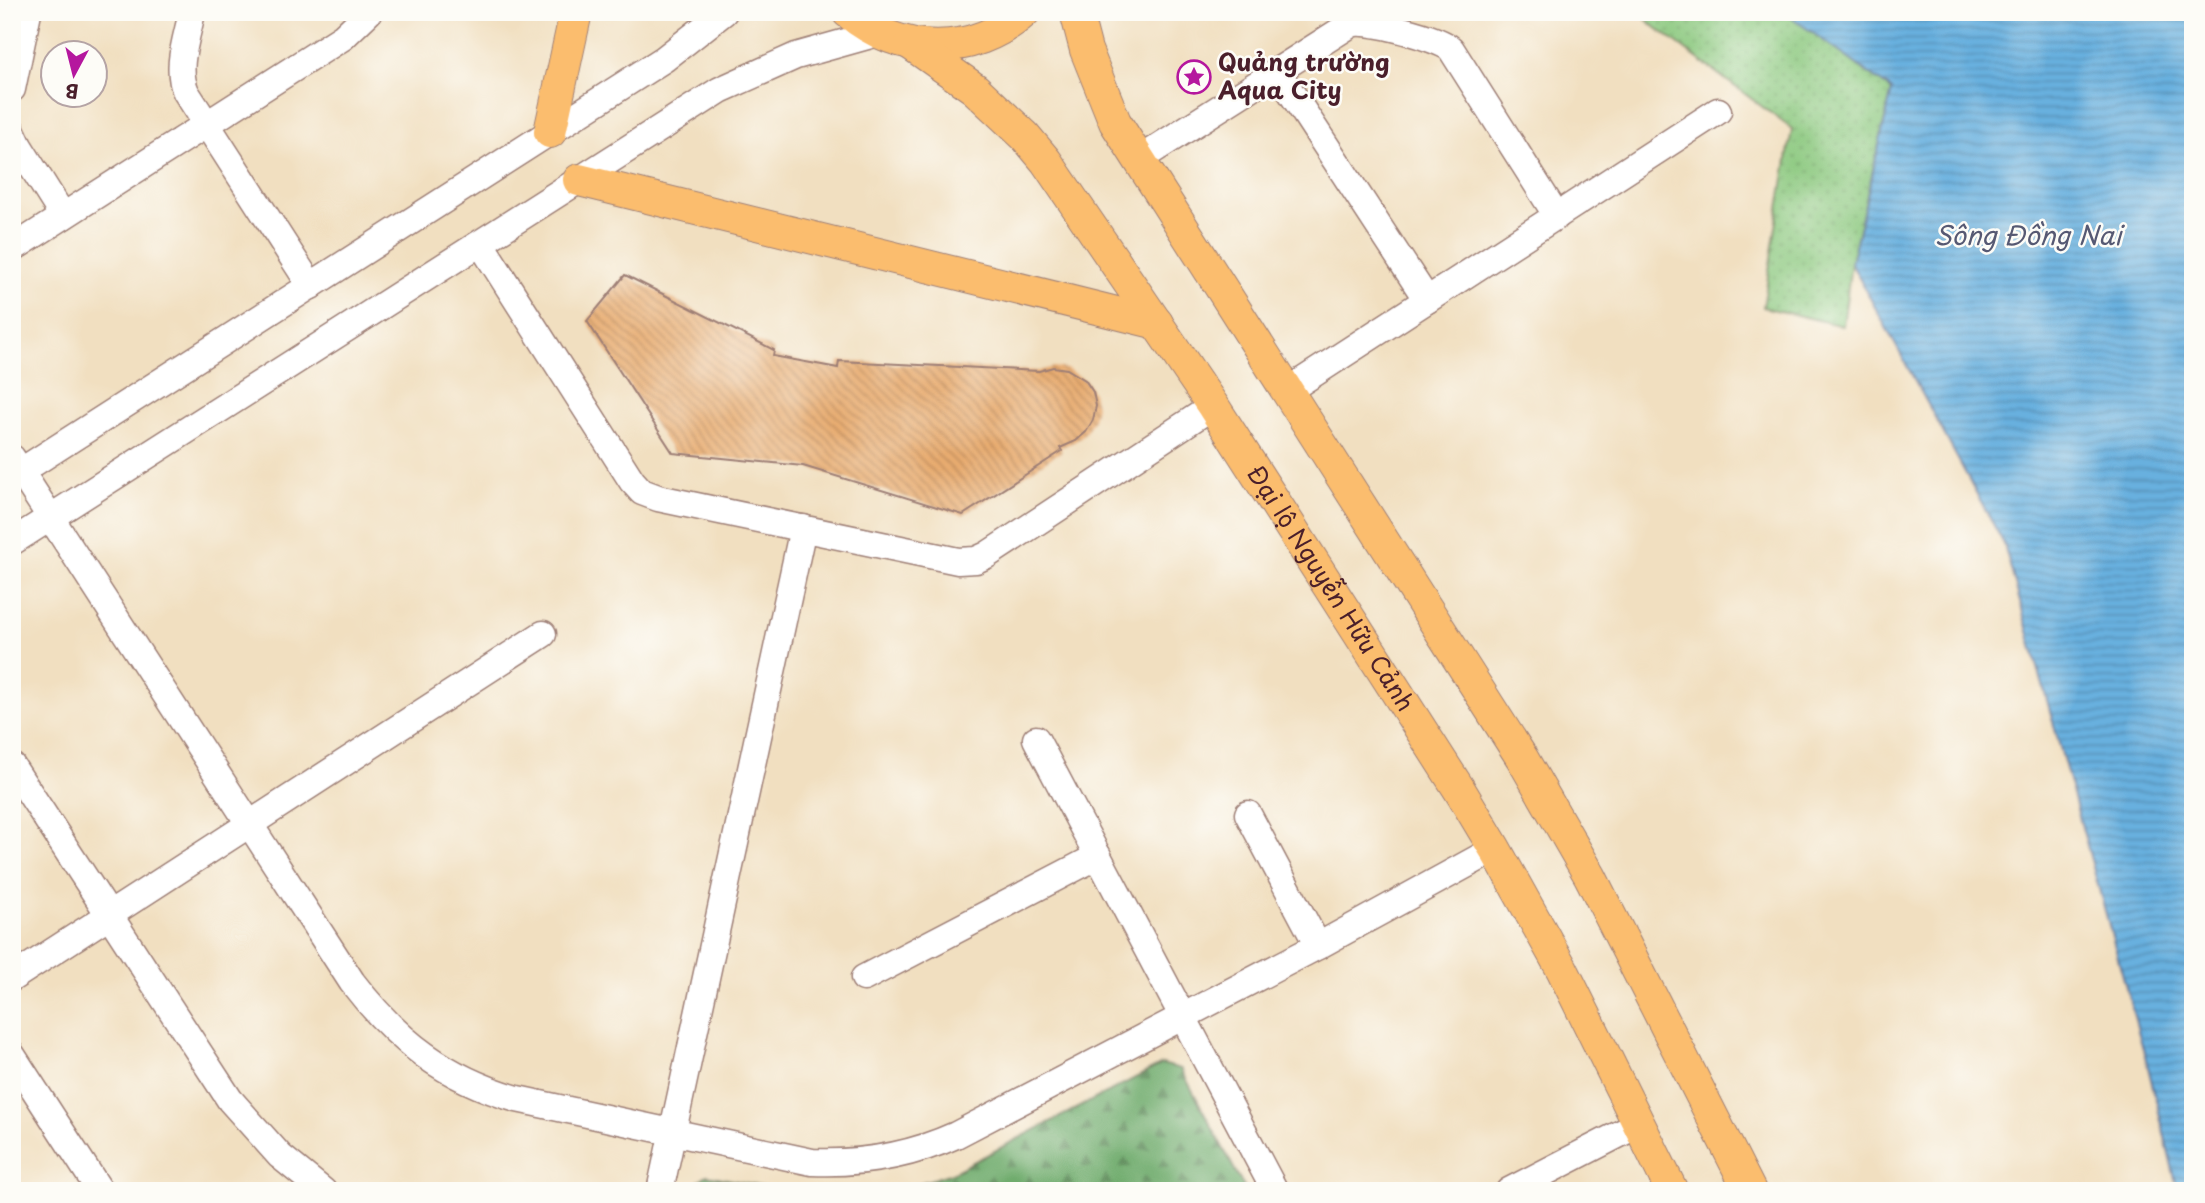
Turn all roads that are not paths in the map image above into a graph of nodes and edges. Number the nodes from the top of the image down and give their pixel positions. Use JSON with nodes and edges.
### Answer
{"nodes":[{"id":1,"x":28,"y":12,"type":"edge"},
{"id":2,"x":192,"y":12,"type":"edge"},
{"id":3,"x":369,"y":12,"type":"edge"},
{"id":4,"x":576,"y":12,"type":"edge"},
{"id":5,"x":724,"y":12,"type":"edge"},
{"id":6,"x":848,"y":12,"type":"edge"},
{"id":7,"x":1024,"y":12,"type":"edge"},
{"id":8,"x":1076,"y":12,"type":"edge"},
{"id":9,"x":878,"y":33,"type":"junction"},
{"id":10,"x":911,"y":44,"type":"junction"},
{"id":11,"x":1277,"y":71,"type":"junction"},
{"id":12,"x":12,"y":89,"type":"edge"},
{"id":13,"x":1718,"y":111,"type":"dead end"},
{"id":14,"x":207,"y":124,"type":"junction"},
{"id":15,"x":12,"y":131,"type":"edge"},
{"id":16,"x":550,"y":132,"type":"junction"},
{"id":17,"x":1138,"y":160,"type":"junction"},
{"id":18,"x":579,"y":180,"type":"junction"},
{"id":19,"x":63,"y":216,"type":"junction"},
{"id":20,"x":1557,"y":216,"type":"junction"},
{"id":21,"x":481,"y":244,"type":"junction"},
{"id":22,"x":12,"y":249,"type":"edge"},
{"id":23,"x":311,"y":286,"type":"junction"},
{"id":24,"x":1427,"y":300,"type":"junction"},
{"id":25,"x":1157,"y":323,"type":"junction"},
{"id":26,"x":1287,"y":391,"type":"junction"},
{"id":27,"x":1213,"y":406,"type":"junction"},
{"id":28,"x":15,"y":469,"type":"edge"},
{"id":29,"x":51,"y":517,"type":"junction"},
{"id":30,"x":803,"y":528,"type":"junction"},
{"id":31,"x":12,"y":542,"type":"edge"},
{"id":32,"x":544,"y":634,"type":"dead end"},
{"id":33,"x":1036,"y":739,"type":"dead end"},
{"id":34,"x":12,"y":765,"type":"edge"},
{"id":35,"x":1248,"y":814,"type":"dead end"},
{"id":36,"x":251,"y":825,"type":"junction"},
{"id":37,"x":1495,"y":849,"type":"junction"},
{"id":38,"x":1098,"y":856,"type":"junction"},
{"id":39,"x":110,"y":915,"type":"junction"},
{"id":40,"x":1318,"y":946,"type":"junction"},
{"id":41,"x":12,"y":978,"type":"edge"},
{"id":42,"x":864,"y":978,"type":"dead end"},
{"id":43,"x":1183,"y":1016,"type":"junction"},
{"id":44,"x":12,"y":1055,"type":"edge"},
{"id":45,"x":1639,"y":1124,"type":"junction"},
{"id":46,"x":672,"y":1133,"type":"junction"},
{"id":47,"x":100,"y":1191,"type":"edge"},
{"id":48,"x":323,"y":1191,"type":"edge"},
{"id":49,"x":660,"y":1191,"type":"edge"},
{"id":50,"x":1275,"y":1191,"type":"edge"},
{"id":51,"x":1509,"y":1191,"type":"edge"},
{"id":52,"x":1672,"y":1191,"type":"edge"},
{"id":53,"x":1750,"y":1191,"type":"edge"}],
"edges":[{"from":1,"to":12,"type":"street"},
{"from":2,"to":14,"type":"street"},
{"from":3,"to":14,"type":"street"},
{"from":4,"to":16,"type":"main road"},
{"from":5,"to":16,"type":"street"},
{"from":6,"to":9,"type":"main road"},
{"from":7,"to":10,"type":"main road"},
{"from":8,"to":17,"type":"main road"},
{"from":9,"to":10,"type":"main road"},
{"from":9,"to":18,"type":"street"},
{"from":10,"to":25,"type":"main road","name":"Đại lộ Nguyễn Hữu Cảnh"},
{"from":11,"to":17,"type":"street"},
{"from":11,"to":20,"type":"street"},
{"from":11,"to":24,"type":"street"},
{"from":13,"to":20,"type":"street"},
{"from":14,"to":19,"type":"street"},
{"from":14,"to":23,"type":"street"},
{"from":15,"to":19,"type":"street"},
{"from":16,"to":23,"type":"street"},
{"from":17,"to":26,"type":"main road"},
{"from":18,"to":21,"type":"street"},
{"from":18,"to":25,"type":"main road"},
{"from":19,"to":22,"type":"street"},
{"from":20,"to":24,"type":"street"},
{"from":21,"to":29,"type":"street"},
{"from":21,"to":30,"type":"street"},
{"from":23,"to":28,"type":"street"},
{"from":24,"to":26,"type":"street"},
{"from":25,"to":27,"type":"main road","name":"Đại lộ Nguyễn Hữu Cảnh"},
{"from":26,"to":53,"type":"main road"},
{"from":27,"to":30,"type":"street"},
{"from":27,"to":37,"type":"main road","name":"Đại lộ Nguyễn Hữu Cảnh"},
{"from":28,"to":29,"type":"street"},
{"from":29,"to":31,"type":"street"},
{"from":29,"to":36,"type":"street"},
{"from":30,"to":46,"type":"street"},
{"from":32,"to":36,"type":"street"},
{"from":33,"to":38,"type":"street"},
{"from":34,"to":39,"type":"street"},
{"from":35,"to":40,"type":"street"},
{"from":36,"to":39,"type":"street"},
{"from":36,"to":46,"type":"street"},
{"from":37,"to":40,"type":"street"},
{"from":37,"to":45,"type":"main road","name":"Đại lộ Nguyễn Hữu Cảnh"},
{"from":38,"to":42,"type":"street"},
{"from":38,"to":43,"type":"street"},
{"from":39,"to":41,"type":"street"},
{"from":39,"to":48,"type":"street"},
{"from":40,"to":43,"type":"street"},
{"from":43,"to":46,"type":"street"},
{"from":43,"to":50,"type":"street"},
{"from":44,"to":47,"type":"street"},
{"from":45,"to":51,"type":"street"},
{"from":45,"to":52,"type":"main road","name":"Đại lộ Nguyễn Hữu Cảnh"},
{"from":46,"to":49,"type":"street"}]}
